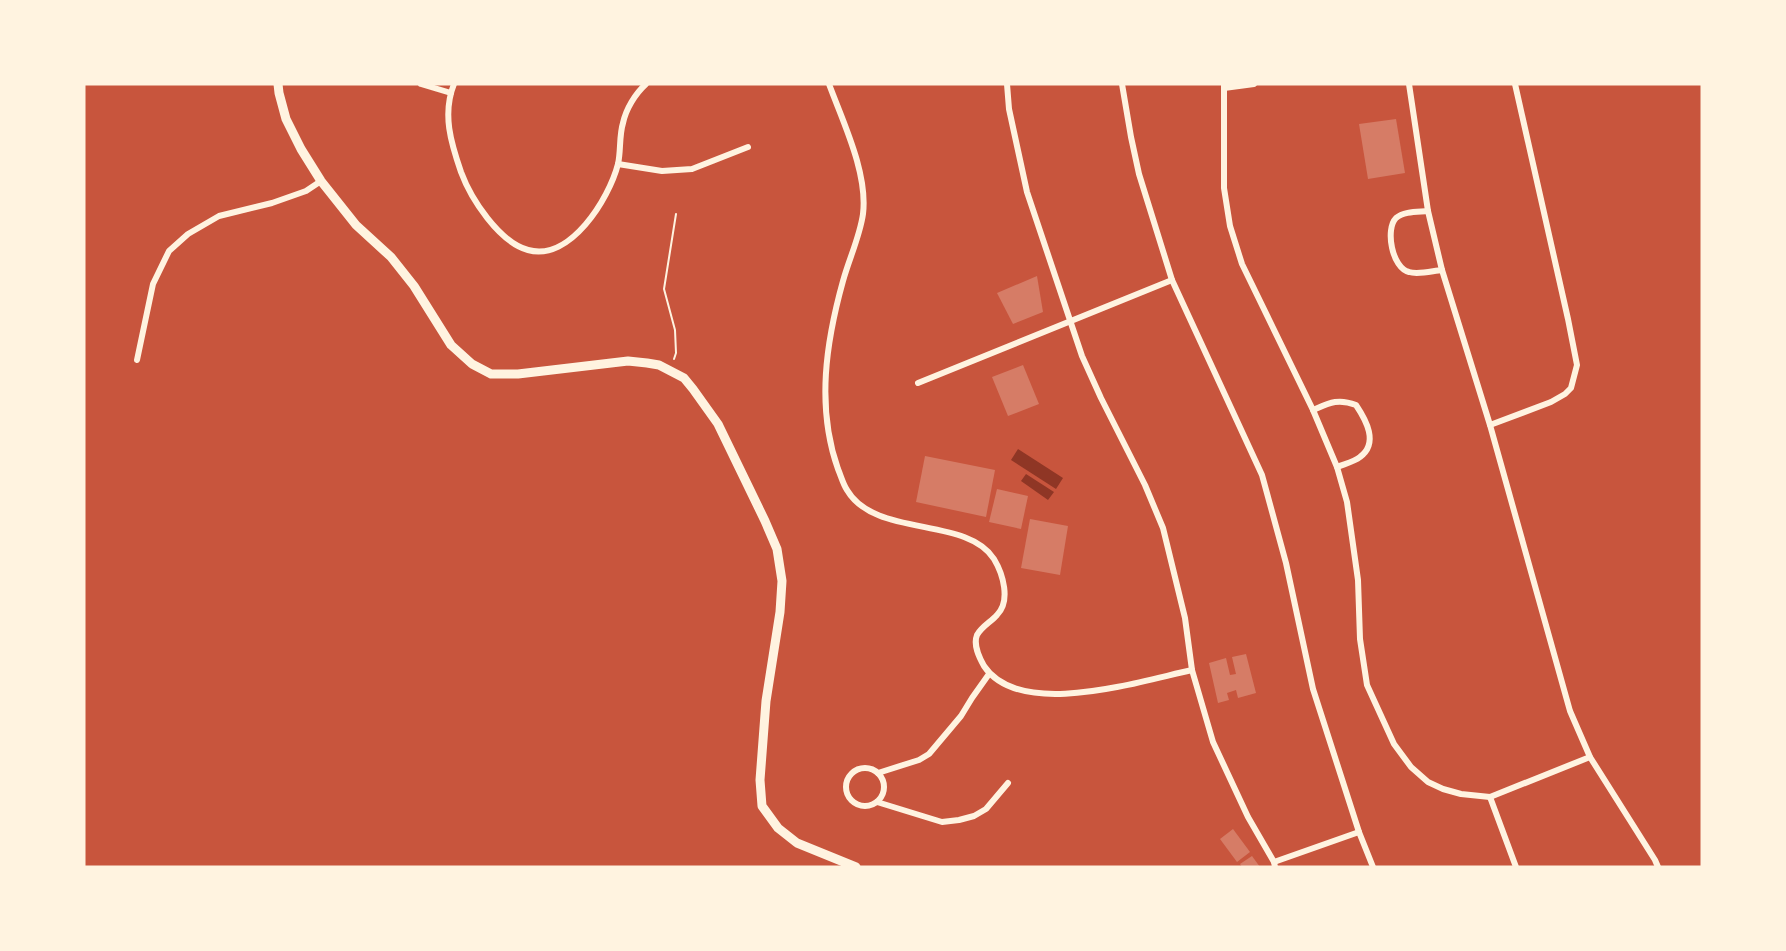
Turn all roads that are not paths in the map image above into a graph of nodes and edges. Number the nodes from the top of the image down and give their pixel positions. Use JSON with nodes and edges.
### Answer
{"nodes":[{"id":1,"x":278,"y":84,"type":"edge"},
{"id":2,"x":421,"y":84,"type":"edge"},
{"id":3,"x":454,"y":84,"type":"edge"},
{"id":4,"x":646,"y":84,"type":"edge"},
{"id":5,"x":829,"y":84,"type":"edge"},
{"id":6,"x":1006,"y":84,"type":"edge"},
{"id":7,"x":1122,"y":84,"type":"edge"},
{"id":8,"x":1254,"y":84,"type":"edge"},
{"id":9,"x":1409,"y":84,"type":"edge"},
{"id":10,"x":1515,"y":84,"type":"edge"},
{"id":11,"x":1224,"y":86,"type":"edge"},
{"id":12,"x":451,"y":93,"type":"junction"},
{"id":13,"x":748,"y":147,"type":"dead end"},
{"id":14,"x":618,"y":164,"type":"junction"},
{"id":15,"x":321,"y":180,"type":"junction"},
{"id":16,"x":1428,"y":211,"type":"junction"},
{"id":17,"x":1442,"y":270,"type":"junction"},
{"id":18,"x":1172,"y":280,"type":"junction"},
{"id":19,"x":1070,"y":321,"type":"junction"},
{"id":20,"x":137,"y":360,"type":"dead end"},
{"id":21,"x":918,"y":382,"type":"dead end"},
{"id":22,"x":1313,"y":410,"type":"junction"},
{"id":23,"x":1490,"y":425,"type":"junction"},
{"id":24,"x":1337,"y":467,"type":"junction"},
{"id":25,"x":1192,"y":670,"type":"junction"},
{"id":26,"x":989,"y":674,"type":"junction"},
{"id":27,"x":1590,"y":757,"type":"junction"},
{"id":28,"x":878,"y":773,"type":"junction"},
{"id":29,"x":1008,"y":783,"type":"dead end"},
{"id":30,"x":1490,"y":797,"type":"junction"},
{"id":31,"x":877,"y":802,"type":"junction"},
{"id":32,"x":1359,"y":832,"type":"junction"},
{"id":33,"x":1274,"y":864,"type":"edge"},
{"id":34,"x":856,"y":867,"type":"edge"},
{"id":35,"x":1373,"y":867,"type":"edge"},
{"id":36,"x":1516,"y":867,"type":"edge"},
{"id":37,"x":1658,"y":867,"type":"edge"}],
"edges":[{"from":1,"to":15,"type":"street"},
{"from":2,"to":12,"type":"street"},
{"from":3,"to":12,"type":"street"},
{"from":4,"to":14,"type":"street"},
{"from":5,"to":26,"type":"street"},
{"from":6,"to":19,"type":"street"},
{"from":7,"to":18,"type":"street"},
{"from":8,"to":11,"type":"street"},
{"from":9,"to":16,"type":"street"},
{"from":10,"to":23,"type":"street"},
{"from":11,"to":22,"type":"street"},
{"from":12,"to":14,"type":"street"},
{"from":13,"to":14,"type":"street"},
{"from":15,"to":20,"type":"street"},
{"from":15,"to":34,"type":"street"},
{"from":16,"to":17,"type":"street"},
{"from":16,"to":17,"type":"street"},
{"from":17,"to":23,"type":"street"},
{"from":18,"to":19,"type":"street"},
{"from":18,"to":32,"type":"street"},
{"from":19,"to":21,"type":"street"},
{"from":19,"to":25,"type":"street"},
{"from":22,"to":24,"type":"street"},
{"from":22,"to":24,"type":"street"},
{"from":23,"to":27,"type":"street"},
{"from":24,"to":30,"type":"street"},
{"from":25,"to":26,"type":"street"},
{"from":25,"to":33,"type":"street"},
{"from":26,"to":28,"type":"street"},
{"from":27,"to":30,"type":"street"},
{"from":27,"to":37,"type":"street"},
{"from":28,"to":31,"type":"street"},
{"from":28,"to":31,"type":"street"},
{"from":29,"to":31,"type":"street"},
{"from":30,"to":36,"type":"street"},
{"from":32,"to":33,"type":"street"},
{"from":32,"to":35,"type":"street"}]}
